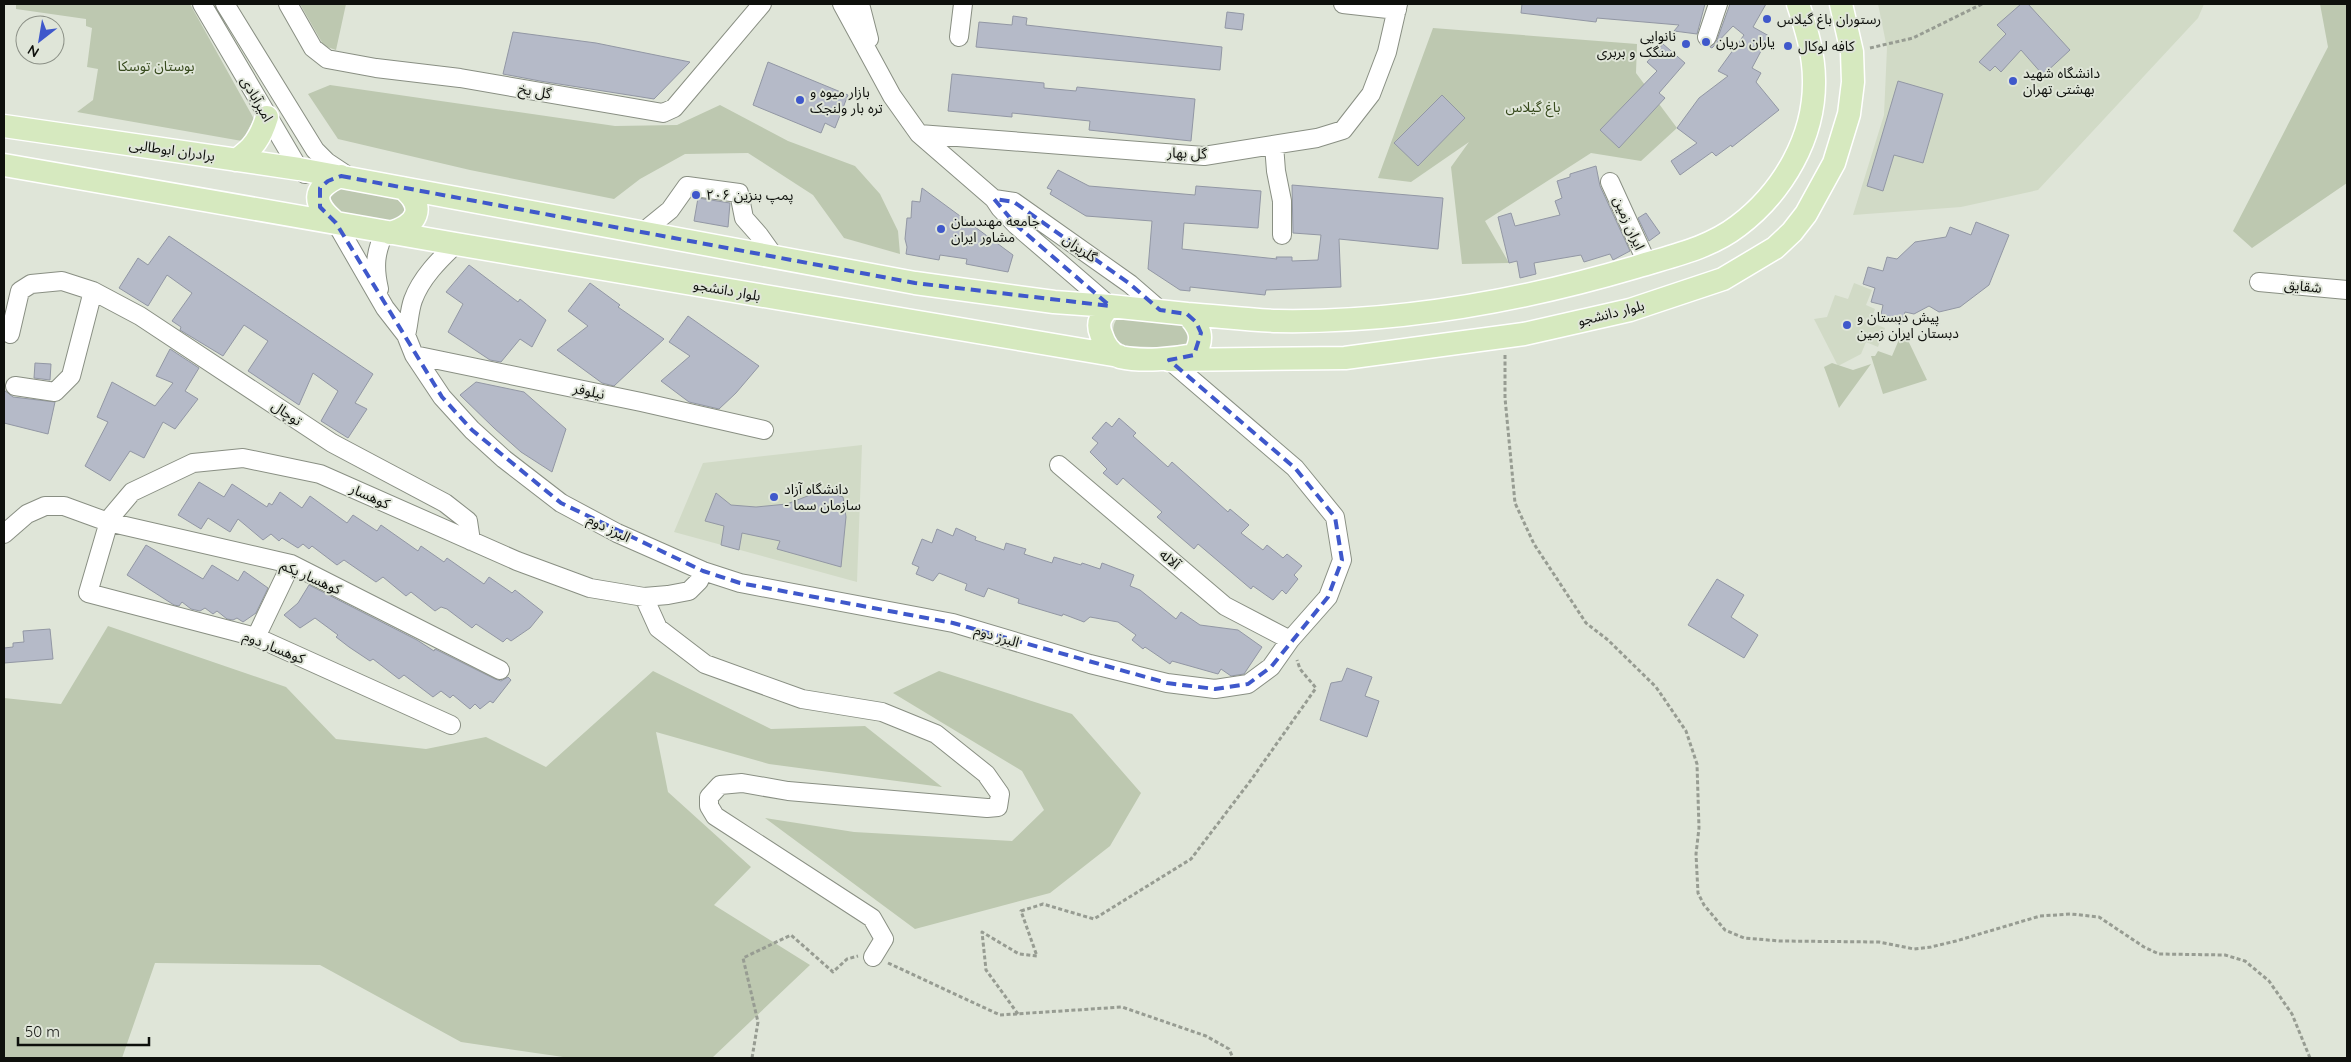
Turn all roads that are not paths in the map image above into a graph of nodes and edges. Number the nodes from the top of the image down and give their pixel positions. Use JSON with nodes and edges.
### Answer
{"nodes":[{"id":1,"x":202,"y":4,"type":"edge"},
{"id":2,"x":225,"y":4,"type":"edge"},
{"id":3,"x":288,"y":4,"type":"edge"},
{"id":4,"x":762,"y":4,"type":"edge"},
{"id":5,"x":842,"y":4,"type":"edge"},
{"id":6,"x":860,"y":4,"type":"edge"},
{"id":7,"x":964,"y":4,"type":"edge"},
{"id":8,"x":1343,"y":4,"type":"edge"},
{"id":9,"x":1718,"y":4,"type":"edge"},
{"id":10,"x":1798,"y":4,"type":"edge"},
{"id":11,"x":1841,"y":4,"type":"edge"},
{"id":12,"x":1398,"y":7,"type":"edge"},
{"id":13,"x":959,"y":36,"type":"dead end"},
{"id":14,"x":1707,"y":37,"type":"dead end"},
{"id":15,"x":874,"y":61,"type":"junction"},
{"id":16,"x":267,"y":117,"type":"junction"},
{"id":17,"x":4,"y":126,"type":"edge"},
{"id":18,"x":919,"y":134,"type":"junction"},
{"id":19,"x":1274,"y":145,"type":"junction"},
{"id":20,"x":236,"y":160,"type":"junction"},
{"id":21,"x":4,"y":165,"type":"edge"},
{"id":22,"x":299,"y":169,"type":"junction"},
{"id":23,"x":346,"y":177,"type":"junction"},
{"id":24,"x":1610,"y":182,"type":"dead end"},
{"id":25,"x":320,"y":188,"type":"junction"},
{"id":26,"x":403,"y":188,"type":"junction"},
{"id":27,"x":994,"y":199,"type":"junction"},
{"id":28,"x":336,"y":223,"type":"junction"},
{"id":29,"x":387,"y":232,"type":"junction"},
{"id":30,"x":643,"y":232,"type":"junction"},
{"id":31,"x":1282,"y":235,"type":"dead end"},
{"id":32,"x":456,"y":244,"type":"junction"},
{"id":33,"x":774,"y":256,"type":"junction"},
{"id":34,"x":1647,"y":263,"type":"junction"},
{"id":35,"x":2259,"y":282,"type":"dead end"},
{"id":36,"x":2347,"y":290,"type":"edge"},
{"id":37,"x":93,"y":291,"type":"junction"},
{"id":38,"x":1110,"y":306,"type":"junction"},
{"id":39,"x":385,"y":308,"type":"junction"},
{"id":40,"x":1160,"y":310,"type":"junction"},
{"id":41,"x":1187,"y":314,"type":"junction"},
{"id":42,"x":10,"y":334,"type":"dead end"},
{"id":43,"x":406,"y":335,"type":"junction"},
{"id":44,"x":414,"y":355,"type":"junction"},
{"id":45,"x":1119,"y":356,"type":"junction"},
{"id":46,"x":1169,"y":360,"type":"junction"},
{"id":47,"x":15,"y":386,"type":"dead end"},
{"id":48,"x":764,"y":430,"type":"dead end"},
{"id":49,"x":1059,"y":465,"type":"dead end"},
{"id":50,"x":108,"y":522,"type":"junction"},
{"id":51,"x":4,"y":534,"type":"edge"},
{"id":52,"x":470,"y":540,"type":"junction"},
{"id":53,"x":291,"y":564,"type":"junction"},
{"id":54,"x":703,"y":571,"type":"junction"},
{"id":55,"x":88,"y":593,"type":"joint"},
{"id":56,"x":644,"y":598,"type":"junction"},
{"id":57,"x":256,"y":637,"type":"junction"},
{"id":58,"x":1290,"y":640,"type":"junction"},
{"id":59,"x":500,"y":670,"type":"dead end"},
{"id":60,"x":451,"y":725,"type":"dead end"},
{"id":61,"x":873,"y":957,"type":"road end"}],
"edges":[{"from":1,"to":16,"type":"street","name":"امیرآبادی"},
{"from":2,"to":23,"type":"street","name":"امیرآبادی"},
{"from":3,"to":4,"type":"street","name":"گل یخ"},
{"from":5,"to":15,"type":"street","name":"گلریزان"},
{"from":6,"to":15,"type":"street","name":"گلریزان"},
{"from":7,"to":13,"type":"street"},
{"from":8,"to":12,"type":"street"},
{"from":9,"to":14,"type":"street"},
{"from":10,"to":34,"type":"main road"},
{"from":11,"to":46,"type":"main road","name":"بلوار دانشجو"},
{"from":12,"to":19,"type":"street","name":"گل بهار"},
{"from":15,"to":18,"type":"street","name":"گلریزان"},
{"from":16,"to":20,"type":"main road"},
{"from":16,"to":22,"type":"street","name":"امیرآبادی"},
{"from":17,"to":20,"type":"main road","name":"برادران ابوطالبی"},
{"from":18,"to":19,"type":"street","name":"گل بهار"},
{"from":18,"to":27,"type":"street","name":"گلریزان"},
{"from":19,"to":31,"type":"street"},
{"from":20,"to":22,"type":"main road","name":"برادران ابوطالبی"},
{"from":21,"to":28,"type":"main road"},
{"from":22,"to":23,"type":"main road","name":"برادران ابوطالبی"},
{"from":22,"to":25,"type":"street","name":"امیرآبادی"},
{"from":23,"to":25,"type":"main road"},
{"from":23,"to":26,"type":"main road"},
{"from":24,"to":34,"type":"street","name":"ایران زمین"},
{"from":25,"to":28,"type":"main road"},
{"from":26,"to":29,"type":"main road"},
{"from":26,"to":30,"type":"main road"},
{"from":27,"to":38,"type":"street","name":"گلریزان"},
{"from":27,"to":40,"type":"street","name":"گلریزان"},
{"from":28,"to":29,"type":"main road","name":"بلوار دانشجو"},
{"from":28,"to":39,"type":"street","name":"البرز دوم"},
{"from":29,"to":32,"type":"main road","name":"بلوار دانشجو"},
{"from":29,"to":39,"type":"street","name":"البرز دوم"},
{"from":30,"to":33,"type":"main road"},
{"from":30,"to":33,"type":"street"},
{"from":32,"to":43,"type":"street"},
{"from":32,"to":45,"type":"main road","name":"بلوار دانشجو"},
{"from":33,"to":38,"type":"main road"},
{"from":34,"to":41,"type":"main road"},
{"from":35,"to":36,"type":"street","name":"شقایق"},
{"from":37,"to":42,"type":"street","name":"توچال"},
{"from":37,"to":47,"type":"street"},
{"from":37,"to":52,"type":"street","name":"توچال"},
{"from":38,"to":40,"type":"main road"},
{"from":38,"to":45,"type":"main road"},
{"from":39,"to":43,"type":"street","name":"البرز دوم"},
{"from":40,"to":41,"type":"main road"},
{"from":41,"to":46,"type":"main road"},
{"from":43,"to":44,"type":"street","name":"البرز دوم"},
{"from":44,"to":48,"type":"street","name":"نیلوفر"},
{"from":44,"to":54,"type":"street","name":"البرز دوم"},
{"from":45,"to":46,"type":"main road","name":"بلوار دانشجو"},
{"from":46,"to":58,"type":"street","name":"البرز دوم"},
{"from":49,"to":58,"type":"street","name":"آلاله"},
{"from":50,"to":51,"type":"street","name":"کوهسار یکم"},
{"from":50,"to":52,"type":"street","name":"کوهسار"},
{"from":50,"to":53,"type":"street","name":"کوهسار یکم"},
{"from":50,"to":55,"type":"street","name":"کوهسار"},
{"from":52,"to":56,"type":"street","name":"کوهسار"},
{"from":53,"to":57,"type":"street"},
{"from":53,"to":59,"type":"street","name":"کوهسار یکم"},
{"from":54,"to":56,"type":"street","name":"کوهسار"},
{"from":54,"to":58,"type":"street","name":"البرز دوم"},
{"from":55,"to":57,"type":"street","name":"کوهسار دوم"},
{"from":56,"to":61,"type":"street"},
{"from":57,"to":60,"type":"street","name":"کوهسار دوم"}]}
